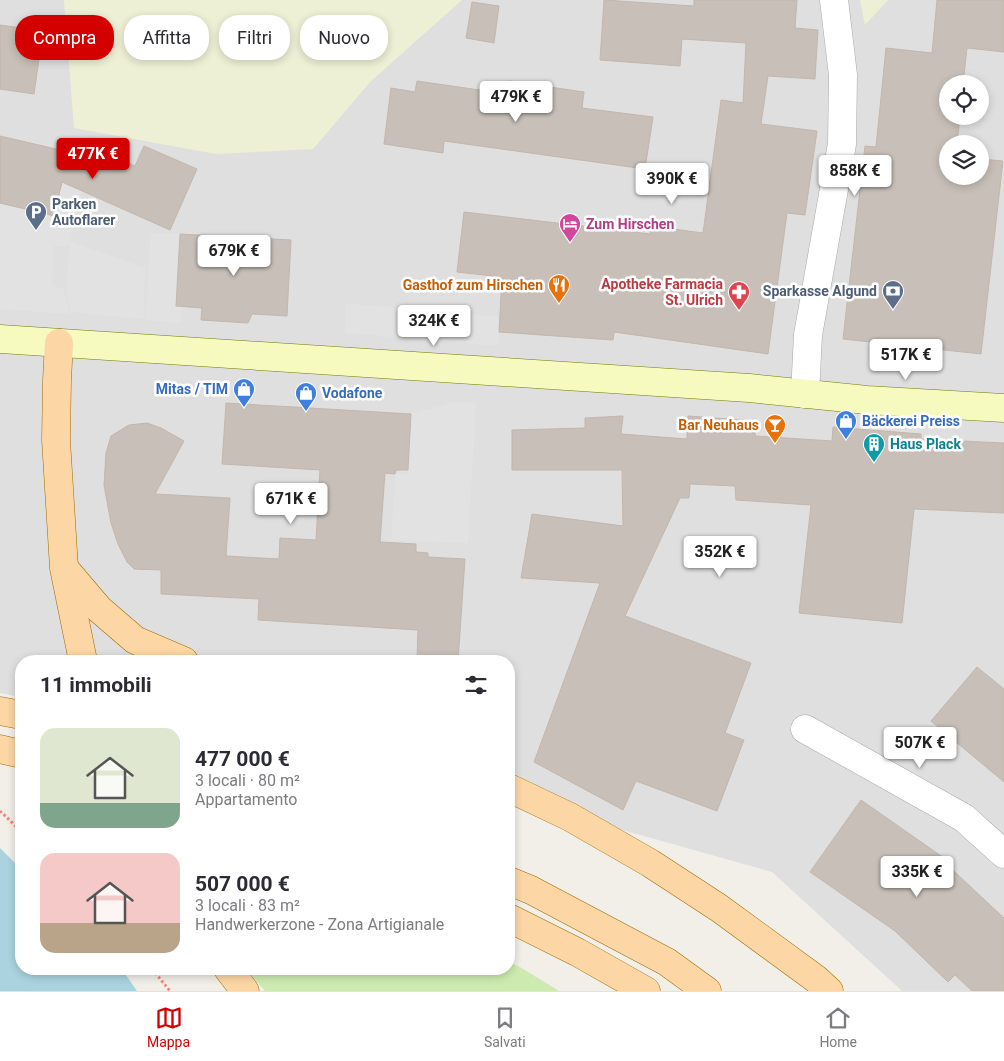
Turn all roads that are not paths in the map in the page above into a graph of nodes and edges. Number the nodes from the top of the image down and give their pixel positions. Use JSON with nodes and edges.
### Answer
{"nodes":[{"id":1,"x":834,"y":0,"type":"edge"},
{"id":2,"x":0,"y":339,"type":"edge"},
{"id":3,"x":59,"y":343,"type":"junction"},
{"id":4,"x":805,"y":394,"type":"junction"},
{"id":5,"x":1004,"y":408,"type":"edge"},
{"id":6,"x":64,"y":568,"type":"junction"},
{"id":7,"x":82,"y":655,"type":"edge"},
{"id":8,"x":170,"y":655,"type":"edge"},
{"id":9,"x":0,"y":711,"type":"edge"},
{"id":10,"x":15,"y":715,"type":"edge"},
{"id":11,"x":805,"y":729,"type":"dead end"},
{"id":12,"x":0,"y":749,"type":"edge"},
{"id":13,"x":15,"y":753,"type":"edge"},
{"id":14,"x":515,"y":791,"type":"edge"},
{"id":15,"x":1004,"y":854,"type":"edge"},
{"id":16,"x":515,"y":883,"type":"edge"},
{"id":17,"x":515,"y":921,"type":"edge"},
{"id":18,"x":233,"y":975,"type":"edge"},
{"id":19,"x":245,"y":991,"type":"edge"},
{"id":20,"x":646,"y":991,"type":"edge"},
{"id":21,"x":707,"y":991,"type":"edge"},
{"id":22,"x":829,"y":991,"type":"edge"}],
"edges":[{"from":1,"to":4,"type":"street"},
{"from":2,"to":3,"type":"main road"},
{"from":3,"to":4,"type":"main road"},
{"from":3,"to":6,"type":"main road"},
{"from":4,"to":5,"type":"main road"},
{"from":6,"to":7,"type":"main road"},
{"from":6,"to":8,"type":"main road"},
{"from":9,"to":10,"type":"main road"},
{"from":11,"to":15,"type":"street"},
{"from":12,"to":13,"type":"main road"},
{"from":14,"to":22,"type":"main road"},
{"from":16,"to":21,"type":"main road"},
{"from":17,"to":20,"type":"main road"},
{"from":18,"to":19,"type":"main road"}]}
